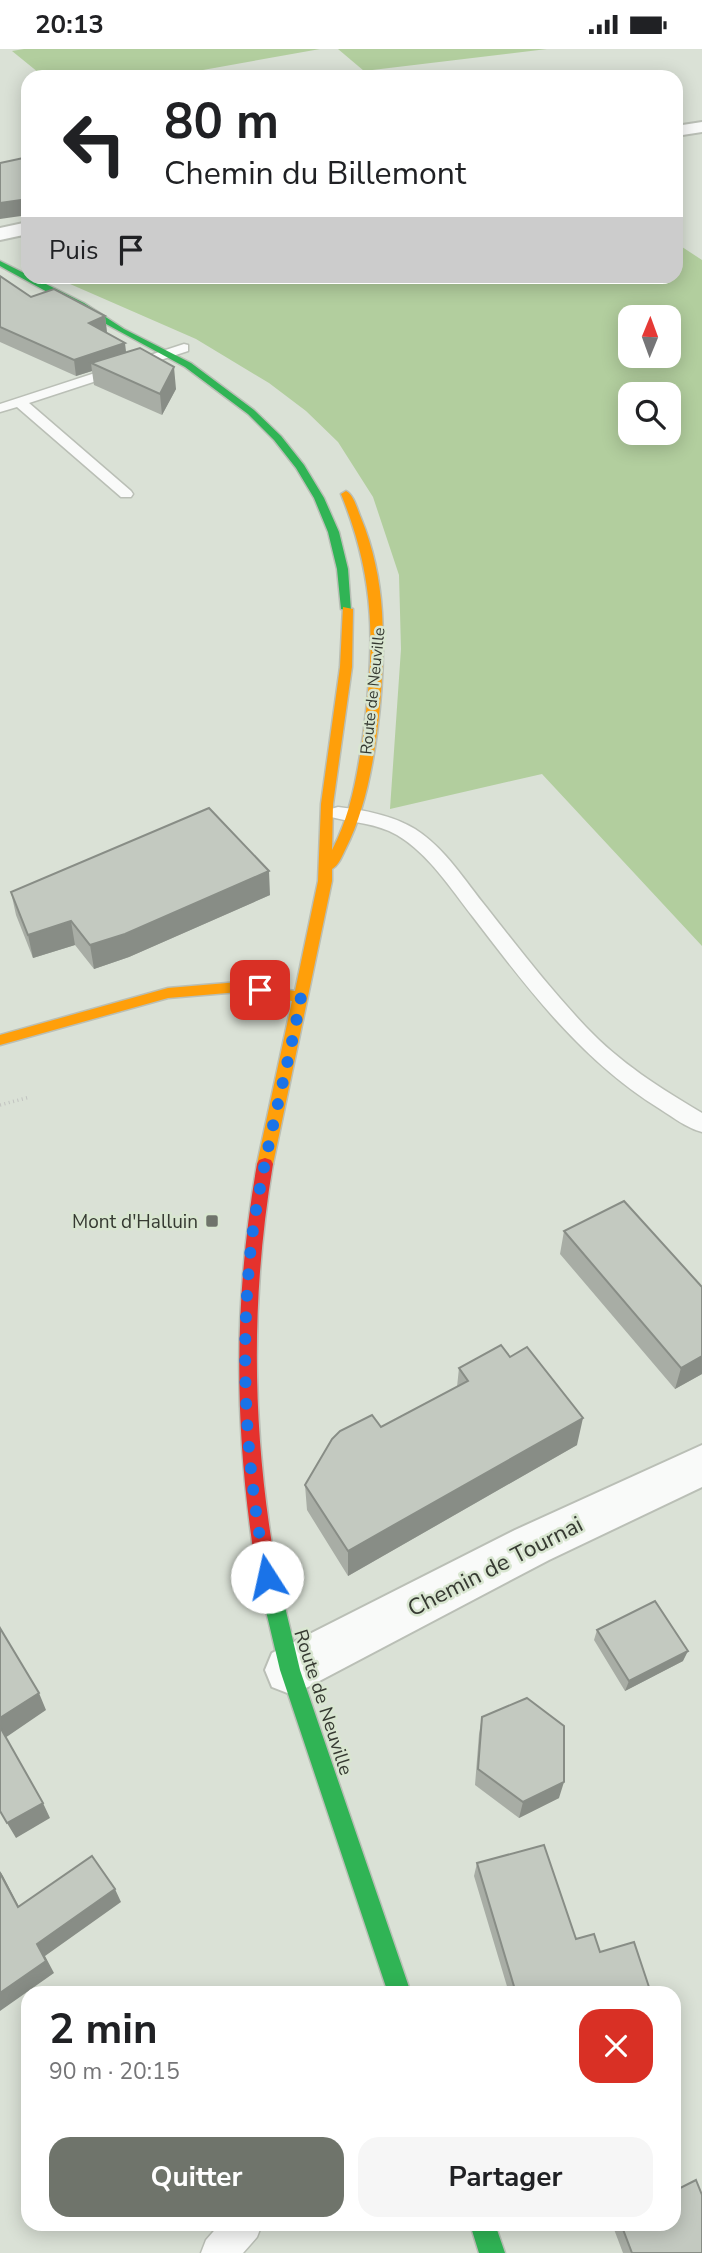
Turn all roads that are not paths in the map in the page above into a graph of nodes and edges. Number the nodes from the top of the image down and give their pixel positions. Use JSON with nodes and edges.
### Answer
{"nodes":[{"id":1,"x":702,"y":127,"type":"edge"},
{"id":2,"x":683,"y":130,"type":"edge"},
{"id":3,"x":21,"y":230,"type":"edge"},
{"id":4,"x":0,"y":234,"type":"edge"},
{"id":5,"x":0,"y":263,"type":"edge"},
{"id":6,"x":21,"y":276,"type":"edge"},
{"id":7,"x":35,"y":284,"type":"edge"},
{"id":8,"x":87,"y":308,"type":"junction"},
{"id":9,"x":184,"y":348,"type":"junction"},
{"id":10,"x":167,"y":353,"type":"junction"},
{"id":11,"x":251,"y":391,"type":"dead end"},
{"id":12,"x":20,"y":402,"type":"junction"},
{"id":13,"x":0,"y":408,"type":"edge"},
{"id":14,"x":339,"y":482,"type":"dead end"},
{"id":15,"x":126,"y":494,"type":"dead end"},
{"id":16,"x":326,"y":812,"type":"junction"},
{"id":17,"x":354,"y":815,"type":"junction"},
{"id":18,"x":326,"y":877,"type":"junction"},
{"id":19,"x":301,"y":997,"type":"junction"},
{"id":20,"x":0,"y":1040,"type":"edge"},
{"id":21,"x":702,"y":1124,"type":"edge"},
{"id":22,"x":702,"y":1465,"type":"edge"},
{"id":23,"x":290,"y":1670,"type":"junction"},
{"id":24,"x":398,"y":1986,"type":"edge"},
{"id":25,"x":238,"y":2231,"type":"edge"},
{"id":26,"x":484,"y":2231,"type":"edge"},
{"id":27,"x":219,"y":2253,"type":"edge"},
{"id":28,"x":492,"y":2253,"type":"edge"}],
"edges":[{"from":1,"to":2,"type":"street"},
{"from":3,"to":4,"type":"street"},
{"from":5,"to":6,"type":"main road","name":"Route de Neuville"},
{"from":7,"to":8,"type":"main road","name":"Route de Neuville"},
{"from":8,"to":9,"type":"main road","name":"Route de Neuville"},
{"from":8,"to":10,"type":"main road","name":"Route de Neuville"},
{"from":9,"to":10,"type":"lane"},
{"from":9,"to":11,"type":"main road","name":"Route de Neuville"},
{"from":10,"to":12,"type":"lane"},
{"from":10,"to":16,"type":"main road","name":"Route de Neuville"},
{"from":12,"to":13,"type":"lane"},
{"from":12,"to":15,"type":"lane"},
{"from":14,"to":17,"type":"main road","name":"Route de Neuville"},
{"from":16,"to":17,"type":"lane"},
{"from":16,"to":18,"type":"main road","name":"Route de Neuville"},
{"from":17,"to":18,"type":"main road","name":"Route de Neuville"},
{"from":17,"to":21,"type":"lane"},
{"from":18,"to":19,"type":"main road","name":"Route de Neuville"},
{"from":19,"to":20,"type":"main road"},
{"from":19,"to":23,"type":"main road","name":"Route de Neuville"},
{"from":22,"to":23,"type":"street","name":"Chemin de Tournai"},
{"from":23,"to":24,"type":"main road","name":"Route de Neuville"},
{"from":25,"to":27,"type":"lane"},
{"from":26,"to":28,"type":"main road"}]}
